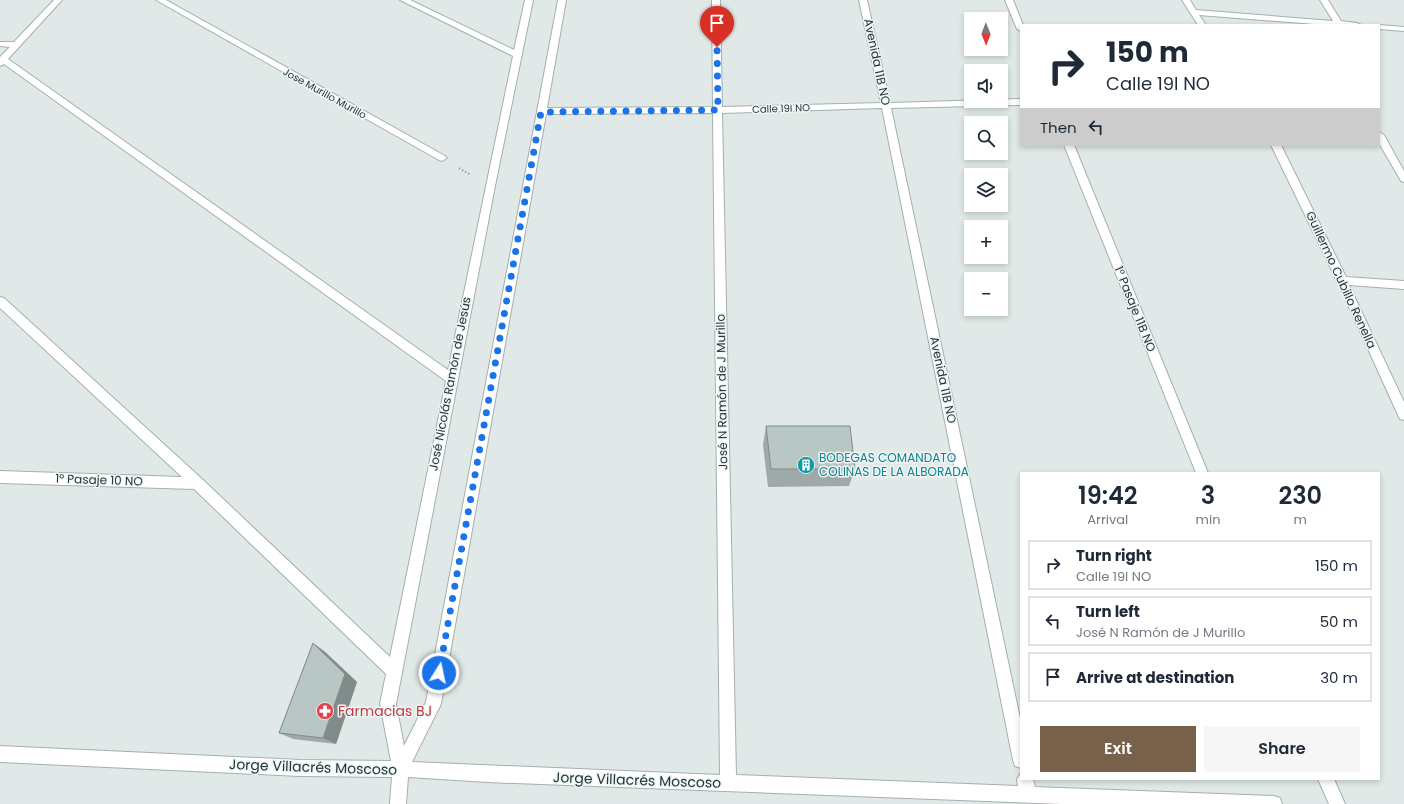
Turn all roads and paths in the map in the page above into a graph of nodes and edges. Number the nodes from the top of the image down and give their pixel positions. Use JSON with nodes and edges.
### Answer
{"nodes":[{"id":1,"x":58,"y":0,"type":"edge"},
{"id":2,"x":160,"y":0,"type":"edge"},
{"id":3,"x":404,"y":0,"type":"edge"},
{"id":4,"x":530,"y":0,"type":"edge"},
{"id":5,"x":562,"y":0,"type":"edge"},
{"id":6,"x":716,"y":0,"type":"edge"},
{"id":7,"x":863,"y":0,"type":"edge"},
{"id":8,"x":1009,"y":0,"type":"edge"},
{"id":9,"x":1186,"y":0,"type":"edge"},
{"id":10,"x":1324,"y":0,"type":"edge"},
{"id":11,"x":1193,"y":12,"type":"junction"},
{"id":12,"x":1314,"y":23,"type":"edge"},
{"id":13,"x":1201,"y":24,"type":"edge"},
{"id":14,"x":1339,"y":24,"type":"joint"},
{"id":15,"x":1020,"y":27,"type":"edge"},
{"id":16,"x":1380,"y":27,"type":"edge"},
{"id":17,"x":1404,"y":29,"type":"edge"},
{"id":18,"x":0,"y":44,"type":"edge"},
{"id":19,"x":17,"y":45,"type":"junction"},
{"id":20,"x":518,"y":55,"type":"junction"},
{"id":21,"x":2,"y":61,"type":"edge"},
{"id":22,"x":1020,"y":102,"type":"edge"},
{"id":23,"x":886,"y":104,"type":"junction"},
{"id":24,"x":718,"y":110,"type":"junction"},
{"id":25,"x":541,"y":112,"type":"junction"},
{"id":26,"x":1380,"y":136,"type":"edge"},
{"id":27,"x":1068,"y":146,"type":"edge"},
{"id":28,"x":1276,"y":146,"type":"edge"},
{"id":29,"x":442,"y":158,"type":"joint"},
{"id":30,"x":1404,"y":179,"type":"edge"},
{"id":31,"x":490,"y":186,"type":"junction"},
{"id":32,"x":1342,"y":281,"type":"junction"},
{"id":33,"x":1404,"y":285,"type":"edge"},
{"id":34,"x":0,"y":301,"type":"edge"},
{"id":35,"x":451,"y":378,"type":"junction"},
{"id":36,"x":1404,"y":415,"type":"edge"},
{"id":37,"x":1202,"y":472,"type":"edge"},
{"id":38,"x":0,"y":477,"type":"edge"},
{"id":39,"x":197,"y":482,"type":"junction"},
{"id":40,"x":395,"y":672,"type":"junction"},
{"id":41,"x":0,"y":754,"type":"edge"},
{"id":42,"x":1020,"y":755,"type":"edge"},
{"id":43,"x":400,"y":769,"type":"junction"},
{"id":44,"x":1326,"y":780,"type":"edge"},
{"id":45,"x":728,"y":783,"type":"junction"},
{"id":46,"x":1027,"y":787,"type":"edge"},
{"id":47,"x":398,"y":804,"type":"edge"},
{"id":48,"x":1274,"y":804,"type":"edge"},
{"id":49,"x":1337,"y":804,"type":"edge"}],
"edges":[{"from":1,"to":19,"type":"street"},
{"from":2,"to":29,"type":"street","name":"Jose Murillo Murillo"},
{"from":3,"to":20,"type":"street"},
{"from":4,"to":20,"type":"street","name":"José Nicolás Ramón de Jesús"},
{"from":5,"to":25,"type":"street","name":"José Nicolás Ramón de Jesús"},
{"from":6,"to":24,"type":"street","name":"José N Ramón de J Murillo"},
{"from":7,"to":23,"type":"street","name":"Avenida 11B NO"},
{"from":8,"to":15,"type":"street"},
{"from":9,"to":11,"type":"street"},
{"from":10,"to":14,"type":"street"},
{"from":11,"to":12,"type":"street"},
{"from":11,"to":13,"type":"street"},
{"from":12,"to":14,"type":"street"},
{"from":16,"to":17,"type":"street"},
{"from":18,"to":19,"type":"street"},
{"from":19,"to":21,"type":"street"},
{"from":20,"to":31,"type":"street","name":"José Nicolás Ramón de Jesús"},
{"from":21,"to":35,"type":"street"},
{"from":22,"to":23,"type":"street","name":"Calle 19I NO"},
{"from":23,"to":24,"type":"street","name":"Calle 19I NO"},
{"from":23,"to":42,"type":"street","name":"Avenida 11B NO"},
{"from":24,"to":25,"type":"street","name":"Calle 19I NO"},
{"from":24,"to":45,"type":"street","name":"José N Ramón de J Murillo"},
{"from":25,"to":43,"type":"street","name":"José Nicolás Ramón de Jesús"},
{"from":26,"to":30,"type":"street"},
{"from":27,"to":37,"type":"street","name":"1° Pasaje 11B NO"},
{"from":28,"to":32,"type":"street","name":"Guillermo Cubillo Renella"},
{"from":29,"to":31,"type":"path"},
{"from":31,"to":35,"type":"street","name":"José Nicolás Ramón de Jesús"},
{"from":32,"to":33,"type":"street"},
{"from":32,"to":36,"type":"street","name":"Guillermo Cubillo Renella"},
{"from":34,"to":39,"type":"street"},
{"from":35,"to":40,"type":"street","name":"José Nicolás Ramón de Jesús"},
{"from":38,"to":39,"type":"street","name":"1° Pasaje 10 NO"},
{"from":39,"to":40,"type":"street"},
{"from":40,"to":43,"type":"street","name":"José Nicolás Ramón de Jesús"},
{"from":41,"to":43,"type":"street","name":"Jorge Villacrés Moscoso"},
{"from":43,"to":45,"type":"street","name":"Jorge Villacrés Moscoso"},
{"from":43,"to":47,"type":"street","name":"José Nicolás Ramón de Jesús"},
{"from":44,"to":49,"type":"street"},
{"from":45,"to":46,"type":"street","name":"Jorge Villacrés Moscoso"},
{"from":46,"to":48,"type":"street","name":"Jorge Villacrés Moscoso"}]}
